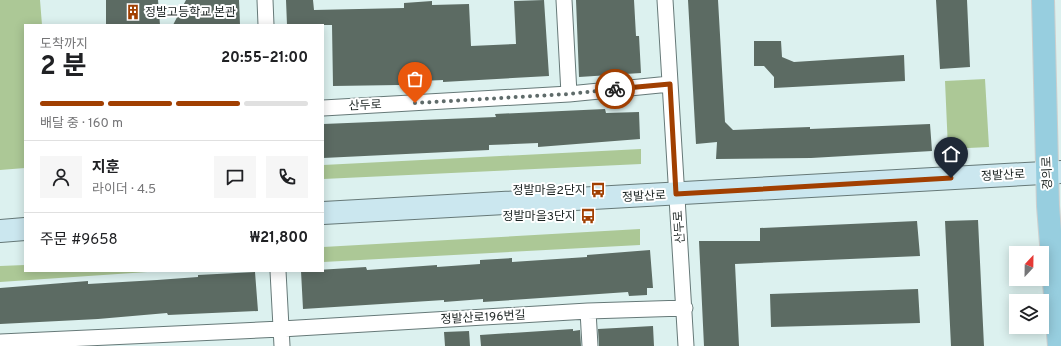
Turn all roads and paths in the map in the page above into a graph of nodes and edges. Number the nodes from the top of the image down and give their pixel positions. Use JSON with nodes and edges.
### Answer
{"nodes":[{"id":1,"x":265,"y":0,"type":"edge"},
{"id":2,"x":564,"y":0,"type":"edge"},
{"id":3,"x":664,"y":0,"type":"edge"},
{"id":4,"x":1043,"y":0,"type":"edge"},
{"id":5,"x":266,"y":24,"type":"edge"},
{"id":6,"x":670,"y":84,"type":"junction"},
{"id":7,"x":569,"y":94,"type":"junction"},
{"id":8,"x":324,"y":108,"type":"edge"},
{"id":9,"x":1054,"y":172,"type":"edge"},
{"id":10,"x":676,"y":194,"type":"junction"},
{"id":11,"x":324,"y":213,"type":"edge"},
{"id":12,"x":24,"y":229,"type":"edge"},
{"id":13,"x":0,"y":231,"type":"edge"},
{"id":14,"x":278,"y":272,"type":"edge"},
{"id":15,"x":684,"y":308,"type":"junction"},
{"id":16,"x":588,"y":311,"type":"junction"},
{"id":17,"x":281,"y":329,"type":"junction"},
{"id":18,"x":0,"y":342,"type":"edge"},
{"id":19,"x":282,"y":346,"type":"edge"},
{"id":20,"x":590,"y":346,"type":"edge"},
{"id":21,"x":686,"y":346,"type":"edge"},
{"id":22,"x":1059,"y":346,"type":"edge"}],
"edges":[{"from":1,"to":5,"type":"street"},
{"from":2,"to":7,"type":"street"},
{"from":3,"to":6,"type":"street","name":"산두로"},
{"from":4,"to":9,"type":"main road","name":"경의로"},
{"from":6,"to":7,"type":"street","name":"산두로"},
{"from":6,"to":10,"type":"street","name":"산두로"},
{"from":7,"to":8,"type":"street","name":"산두로"},
{"from":9,"to":10,"type":"main road","name":"정발산로"},
{"from":9,"to":22,"type":"main road","name":"경의로"},
{"from":10,"to":11,"type":"main road","name":"정발산로"},
{"from":10,"to":15,"type":"street","name":"산두로"},
{"from":12,"to":13,"type":"main road"},
{"from":14,"to":17,"type":"street"},
{"from":15,"to":16,"type":"street","name":"정발산로196번길"},
{"from":15,"to":21,"type":"street","name":"산두로"},
{"from":16,"to":17,"type":"street","name":"정발산로196번길"},
{"from":16,"to":20,"type":"street"},
{"from":17,"to":18,"type":"street","name":"정발산로196번길"},
{"from":17,"to":19,"type":"street"}]}
